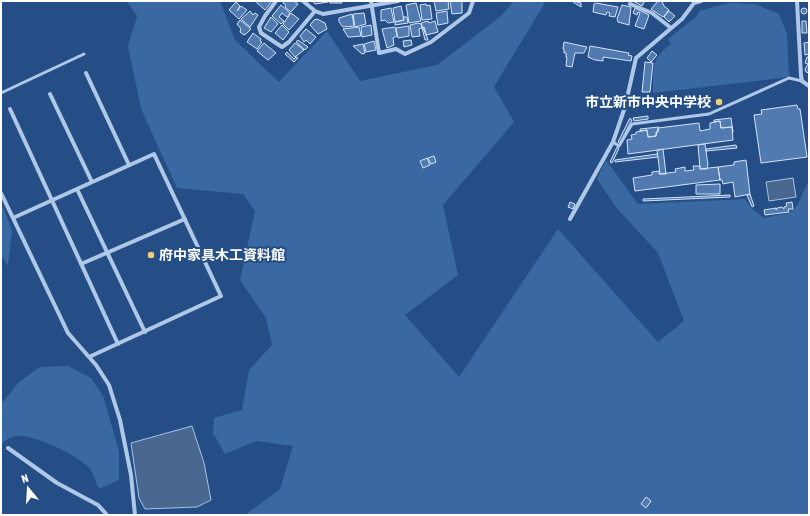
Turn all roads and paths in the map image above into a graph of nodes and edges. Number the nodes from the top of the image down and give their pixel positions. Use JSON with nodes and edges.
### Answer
{"nodes":[{"id":1,"x":276,"y":1,"type":"edge"},
{"id":2,"x":303,"y":1,"type":"edge"},
{"id":3,"x":398,"y":1,"type":"edge"},
{"id":4,"x":472,"y":1,"type":"edge"},
{"id":5,"x":701,"y":1,"type":"edge"},
{"id":6,"x":797,"y":1,"type":"edge"},
{"id":7,"x":371,"y":3,"type":"edge"},
{"id":8,"x":630,"y":4,"type":"dead end"},
{"id":9,"x":315,"y":11,"type":"junction"},
{"id":10,"x":671,"y":28,"type":"junction"},
{"id":11,"x":84,"y":54,"type":"dead end"},
{"id":12,"x":86,"y":73,"type":"dead end"},
{"id":13,"x":802,"y":81,"type":"junction"},
{"id":14,"x":809,"y":86,"type":"edge"},
{"id":15,"x":1,"y":93,"type":"edge"},
{"id":16,"x":50,"y":94,"type":"dead end"},
{"id":17,"x":10,"y":109,"type":"dead end"},
{"id":18,"x":613,"y":142,"type":"junction"},
{"id":19,"x":129,"y":165,"type":"junction"},
{"id":20,"x":92,"y":182,"type":"junction"},
{"id":21,"x":77,"y":189,"type":"junction"},
{"id":22,"x":1,"y":193,"type":"edge"},
{"id":23,"x":51,"y":201,"type":"junction"},
{"id":24,"x":13,"y":218,"type":"junction"},
{"id":25,"x":185,"y":219,"type":"junction"},
{"id":26,"x":570,"y":219,"type":"dead end"},
{"id":27,"x":107,"y":252,"type":"junction"},
{"id":28,"x":81,"y":264,"type":"junction"},
{"id":29,"x":145,"y":332,"type":"junction"},
{"id":30,"x":118,"y":344,"type":"junction"},
{"id":31,"x":89,"y":357,"type":"junction"},
{"id":32,"x":8,"y":448,"type":"dead end"},
{"id":33,"x":107,"y":515,"type":"edge"},
{"id":34,"x":134,"y":515,"type":"edge"}],
"edges":[{"from":1,"to":9,"type":"street"},
{"from":2,"to":9,"type":"street"},
{"from":3,"to":7,"type":"street"},
{"from":4,"to":7,"type":"street"},
{"from":5,"to":10,"type":"street"},
{"from":6,"to":13,"type":"street"},
{"from":7,"to":9,"type":"street"},
{"from":8,"to":10,"type":"street"},
{"from":10,"to":18,"type":"street"},
{"from":11,"to":15,"type":"lane"},
{"from":12,"to":19,"type":"street"},
{"from":13,"to":14,"type":"street"},
{"from":13,"to":18,"type":"lane"},
{"from":16,"to":20,"type":"street"},
{"from":17,"to":23,"type":"street"},
{"from":18,"to":26,"type":"street"},
{"from":19,"to":20,"type":"street"},
{"from":19,"to":25,"type":"street"},
{"from":20,"to":21,"type":"street"},
{"from":21,"to":23,"type":"street"},
{"from":21,"to":27,"type":"street"},
{"from":22,"to":24,"type":"street"},
{"from":23,"to":24,"type":"street"},
{"from":23,"to":28,"type":"street"},
{"from":24,"to":31,"type":"street"},
{"from":25,"to":27,"type":"street"},
{"from":25,"to":29,"type":"street"},
{"from":27,"to":28,"type":"street"},
{"from":27,"to":29,"type":"street"},
{"from":28,"to":30,"type":"street"},
{"from":29,"to":30,"type":"street"},
{"from":30,"to":31,"type":"street"},
{"from":31,"to":34,"type":"street"},
{"from":32,"to":33,"type":"street"}]}
